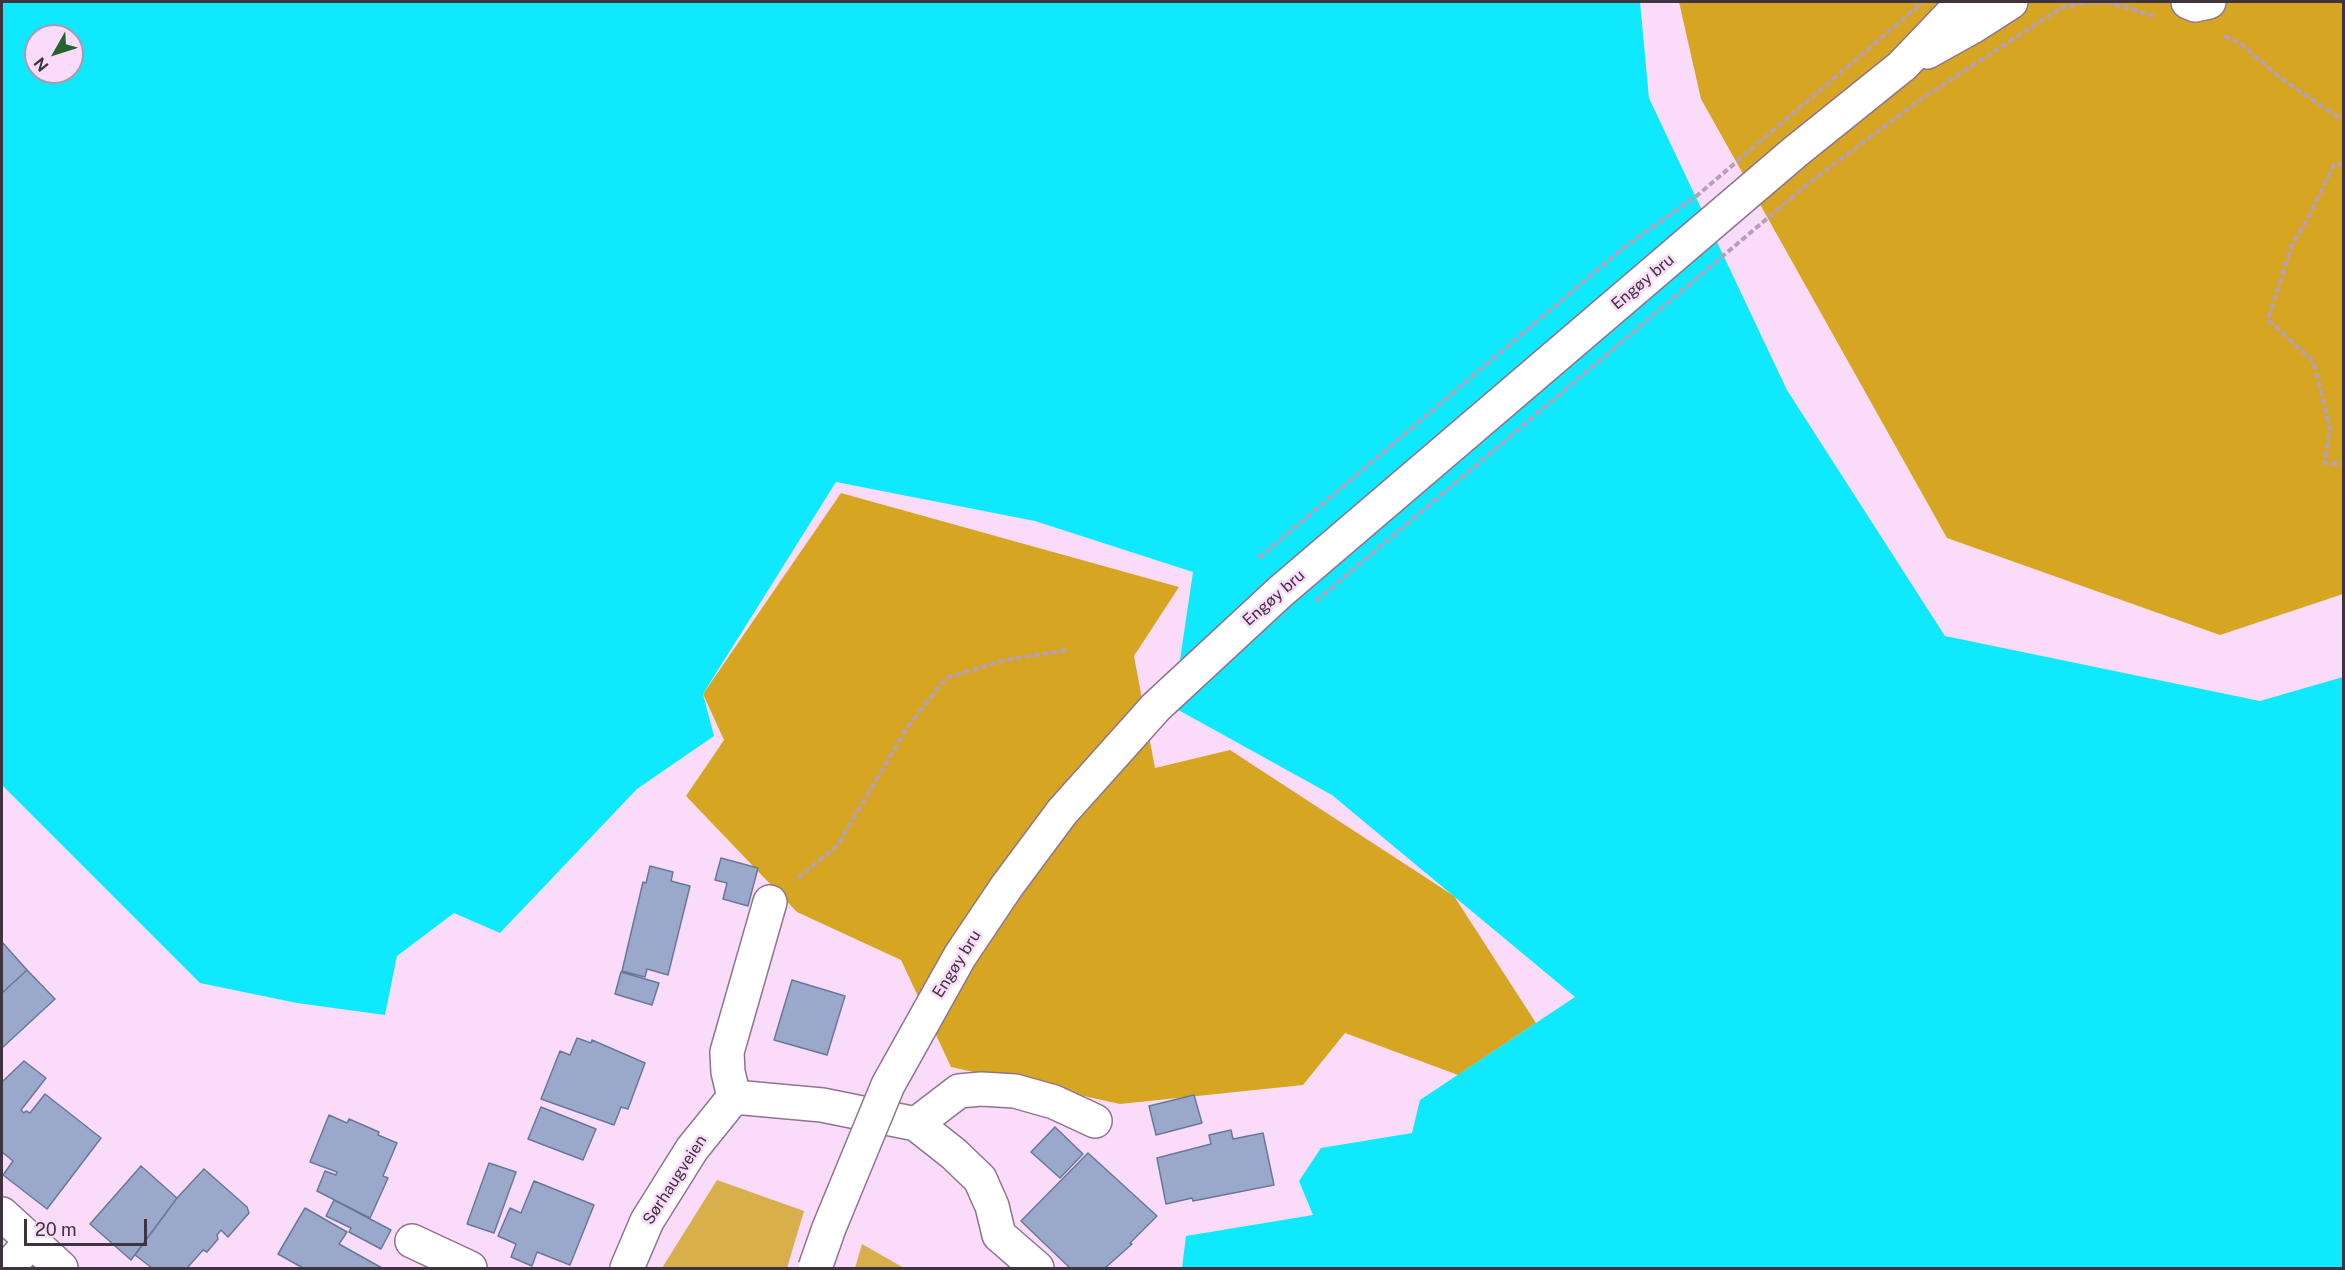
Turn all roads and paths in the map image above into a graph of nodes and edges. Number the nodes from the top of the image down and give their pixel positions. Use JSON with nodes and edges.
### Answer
{"nodes":[{"id":1,"x":1963,"y":2,"type":"edge"},
{"id":2,"x":2011,"y":2,"type":"edge"},
{"id":3,"x":2209,"y":2,"type":"edge"},
{"id":4,"x":2175,"y":10,"type":"edge"},
{"id":5,"x":2221,"y":35,"type":"dead end"},
{"id":6,"x":1902,"y":66,"type":"junction"},
{"id":7,"x":2343,"y":121,"type":"edge"},
{"id":8,"x":2343,"y":164,"type":"edge"},
{"id":9,"x":2343,"y":465,"type":"edge"},
{"id":10,"x":1313,"y":604,"type":"dead end"},
{"id":11,"x":1068,"y":650,"type":"dead end"},
{"id":12,"x":770,"y":902,"type":"joint"},
{"id":13,"x":734,"y":1097,"type":"junction"},
{"id":14,"x":1095,"y":1121,"type":"dead end"},
{"id":15,"x":915,"y":1124,"type":"junction"},
{"id":16,"x":2,"y":1214,"type":"edge"},
{"id":17,"x":411,"y":1241,"type":"dead end"},
{"id":18,"x":31,"y":1242,"type":"junction"},
{"id":19,"x":7,"y":1269,"type":"edge"},
{"id":20,"x":61,"y":1269,"type":"edge"},
{"id":21,"x":470,"y":1269,"type":"edge"},
{"id":22,"x":627,"y":1269,"type":"edge"},
{"id":23,"x":815,"y":1269,"type":"edge"},
{"id":24,"x":1037,"y":1269,"type":"edge"}],
"edges":[{"from":1,"to":6,"type":"main road","name":"Engøy bru"},
{"from":2,"to":6,"type":"main road","name":"Engøy bru"},
{"from":3,"to":4,"type":"main road"},
{"from":4,"to":10,"type":"path","bridge":true},
{"from":5,"to":7,"type":"path"},
{"from":6,"to":23,"type":"main road","name":"Engøy bru","bridge":true},
{"from":8,"to":9,"type":"path"},
{"from":11,"to":12,"type":"path"},
{"from":12,"to":13,"type":"main road"},
{"from":13,"to":15,"type":"main road"},
{"from":13,"to":22,"type":"main road","name":"Sørhaugveien"},
{"from":14,"to":15,"type":"main road"},
{"from":15,"to":24,"type":"main road"},
{"from":16,"to":18,"type":"main road"},
{"from":17,"to":21,"type":"main road"},
{"from":18,"to":19,"type":"main road"},
{"from":18,"to":20,"type":"main road"}]}
